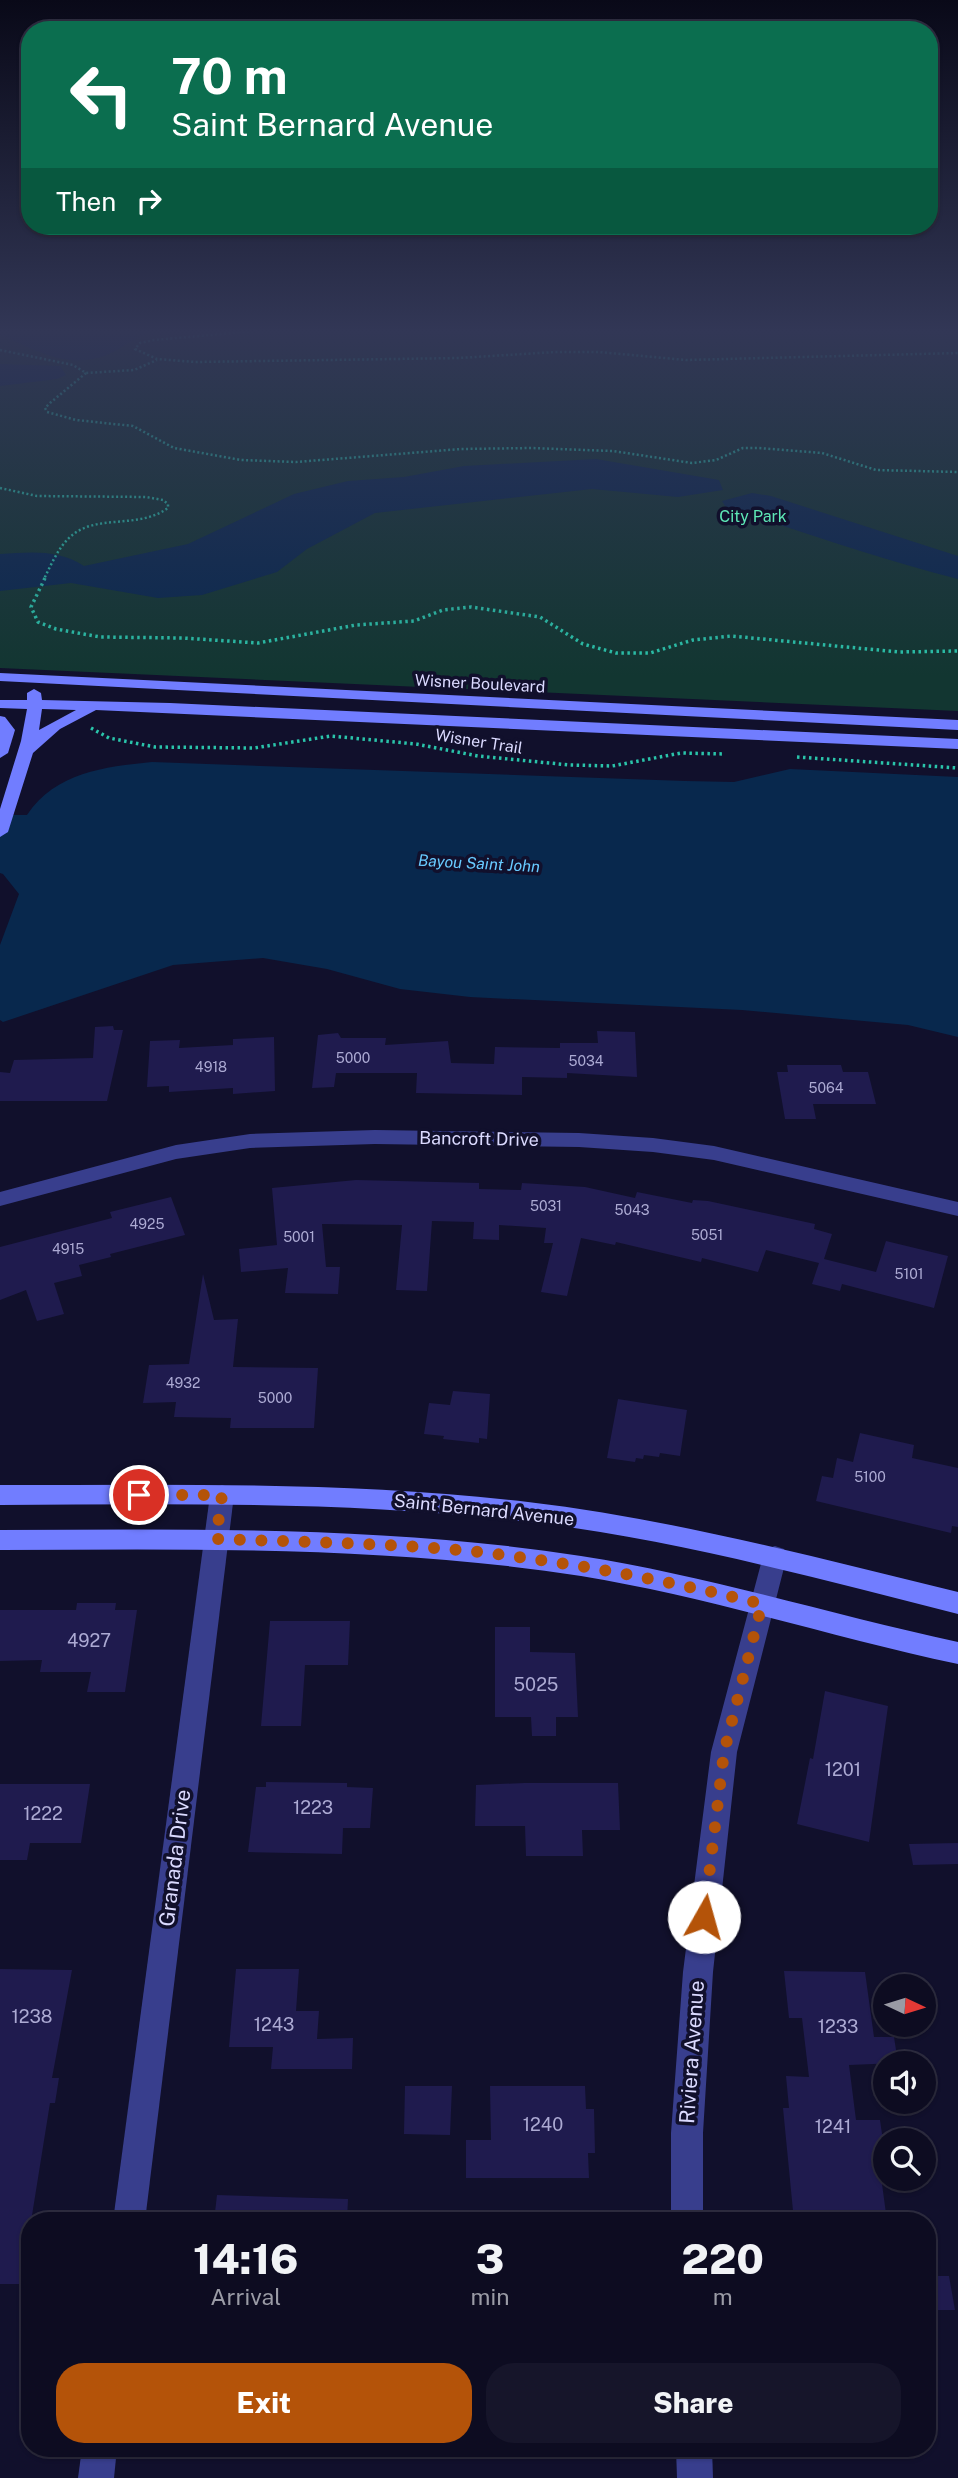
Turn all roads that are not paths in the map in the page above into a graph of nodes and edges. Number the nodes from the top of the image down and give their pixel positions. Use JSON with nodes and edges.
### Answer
{"nodes":[{"id":1,"x":0,"y":677,"type":"edge"},
{"id":2,"x":22,"y":677,"type":"junction"},
{"id":3,"x":0,"y":704,"type":"edge"},
{"id":4,"x":37,"y":705,"type":"junction"},
{"id":5,"x":103,"y":706,"type":"junction"},
{"id":6,"x":0,"y":720,"type":"edge"},
{"id":7,"x":958,"y":726,"type":"edge"},
{"id":8,"x":958,"y":744,"type":"edge"},
{"id":9,"x":2,"y":747,"type":"edge"},
{"id":10,"x":26,"y":753,"type":"junction"},
{"id":11,"x":0,"y":832,"type":"edge"},
{"id":12,"x":0,"y":1199,"type":"edge"},
{"id":13,"x":958,"y":1209,"type":"edge"},
{"id":14,"x":0,"y":1495,"type":"edge"},
{"id":15,"x":222,"y":1495,"type":"junction"},
{"id":16,"x":216,"y":1539,"type":"junction"},
{"id":17,"x":0,"y":1540,"type":"edge"},
{"id":18,"x":775,"y":1556,"type":"junction"},
{"id":19,"x":958,"y":1603,"type":"edge"},
{"id":20,"x":762,"y":1604,"type":"junction"},
{"id":21,"x":958,"y":1653,"type":"edge"},
{"id":22,"x":130,"y":2212,"type":"edge"},
{"id":23,"x":687,"y":2212,"type":"edge"},
{"id":24,"x":99,"y":2457,"type":"edge"},
{"id":25,"x":694,"y":2457,"type":"edge"},
{"id":26,"x":96,"y":2478,"type":"edge"},
{"id":27,"x":695,"y":2478,"type":"edge"}],
"edges":[{"from":1,"to":2,"type":"street","name":"Wisner Boulevard"},
{"from":2,"to":4,"type":"street"},
{"from":2,"to":7,"type":"street","name":"Wisner Boulevard"},
{"from":3,"to":4,"type":"street"},
{"from":4,"to":5,"type":"street"},
{"from":4,"to":10,"type":"street"},
{"from":5,"to":8,"type":"street"},
{"from":5,"to":10,"type":"street"},
{"from":6,"to":9,"type":"street"},
{"from":10,"to":11,"type":"street"},
{"from":12,"to":13,"type":"street","name":"Bancroft Drive"},
{"from":14,"to":15,"type":"street","name":"Saint Bernard Avenue"},
{"from":15,"to":16,"type":"street","name":"Granada Drive"},
{"from":15,"to":18,"type":"street","name":"Saint Bernard Avenue"},
{"from":16,"to":17,"type":"street"},
{"from":16,"to":20,"type":"street"},
{"from":16,"to":22,"type":"street","name":"Granada Drive"},
{"from":18,"to":19,"type":"street","name":"Saint Bernard Avenue"},
{"from":18,"to":20,"type":"street","name":"Riviera Avenue"},
{"from":20,"to":21,"type":"street"},
{"from":20,"to":23,"type":"street","name":"Riviera Avenue"},
{"from":24,"to":26,"type":"street"},
{"from":25,"to":27,"type":"street"}]}
